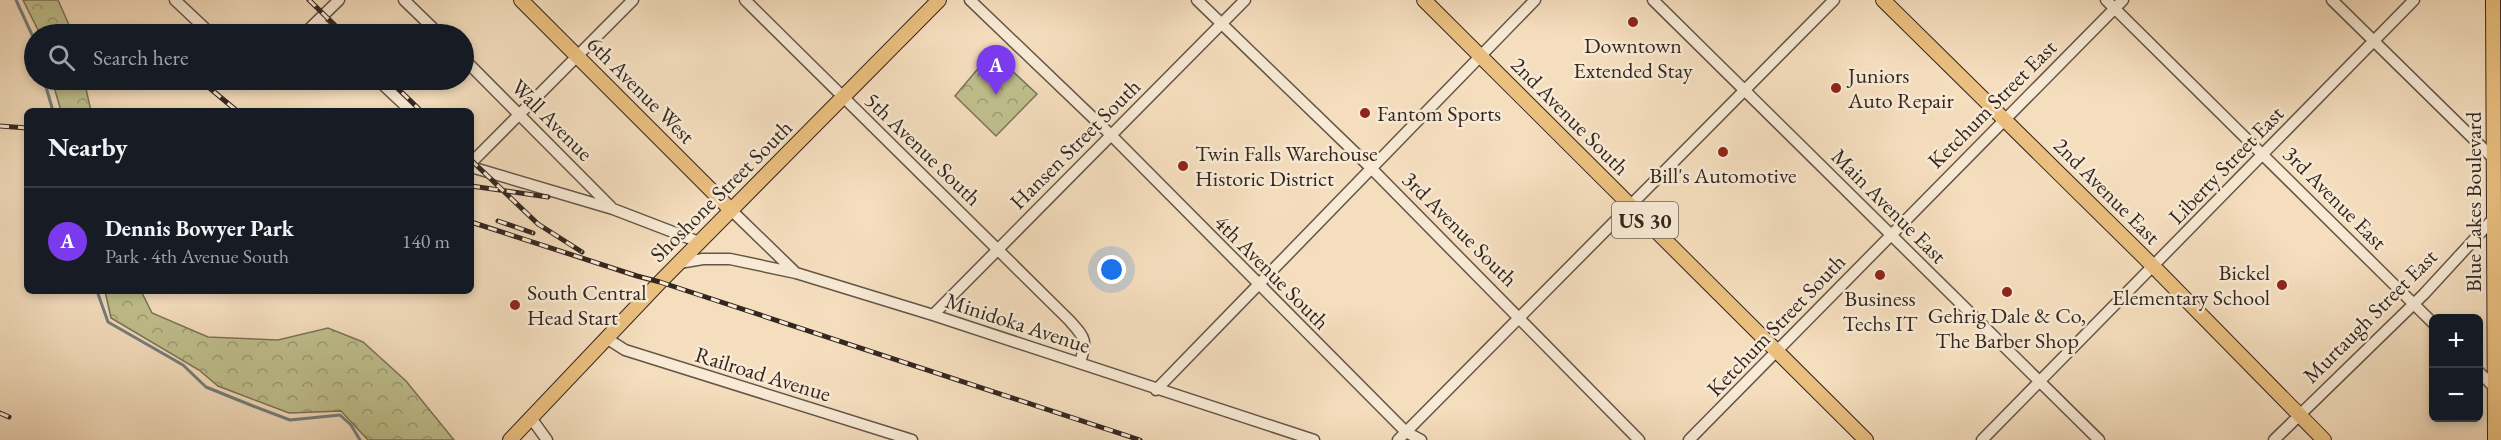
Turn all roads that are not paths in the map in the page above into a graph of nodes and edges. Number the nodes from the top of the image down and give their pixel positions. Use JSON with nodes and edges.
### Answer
{"nodes":[{"id":1,"x":175,"y":0,"type":"edge"},
{"id":2,"x":339,"y":0,"type":"edge"},
{"id":3,"x":404,"y":0,"type":"edge"},
{"id":4,"x":520,"y":0,"type":"edge"},
{"id":5,"x":633,"y":0,"type":"edge"},
{"id":6,"x":745,"y":0,"type":"edge"},
{"id":7,"x":939,"y":0,"type":"edge"},
{"id":8,"x":970,"y":0,"type":"edge"},
{"id":9,"x":1197,"y":0,"type":"edge"},
{"id":10,"x":1245,"y":0,"type":"edge"},
{"id":11,"x":1424,"y":0,"type":"edge"},
{"id":12,"x":1535,"y":0,"type":"edge"},
{"id":13,"x":1653,"y":0,"type":"edge"},
{"id":14,"x":1834,"y":0,"type":"edge"},
{"id":15,"x":1883,"y":0,"type":"edge"},
{"id":16,"x":2106,"y":0,"type":"edge"},
{"id":17,"x":2123,"y":0,"type":"edge"},
{"id":18,"x":2332,"y":0,"type":"edge"},
{"id":19,"x":2414,"y":0,"type":"edge"},
{"id":20,"x":2493,"y":0,"type":"edge"},
{"id":21,"x":2115,"y":9,"type":"junction"},
{"id":22,"x":318,"y":21,"type":"junction"},
{"id":23,"x":200,"y":24,"type":"edge"},
{"id":24,"x":315,"y":24,"type":"edge"},
{"id":25,"x":321,"y":24,"type":"edge"},
{"id":26,"x":429,"y":24,"type":"edge"},
{"id":27,"x":1221,"y":24,"type":"junction"},
{"id":28,"x":2374,"y":42,"type":"junction"},
{"id":29,"x":577,"y":56,"type":"junction"},
{"id":30,"x":1480,"y":57,"type":"junction"},
{"id":31,"x":474,"y":69,"type":"edge"},
{"id":32,"x":1743,"y":89,"type":"junction"},
{"id":33,"x":389,"y":90,"type":"edge"},
{"id":34,"x":843,"y":98,"type":"junction"},
{"id":35,"x":408,"y":108,"type":"edge"},
{"id":36,"x":519,"y":114,"type":"junction"},
{"id":37,"x":2004,"y":119,"type":"junction"},
{"id":38,"x":1111,"y":135,"type":"junction"},
{"id":39,"x":2263,"y":155,"type":"junction"},
{"id":40,"x":2494,"y":159,"type":"junction"},
{"id":41,"x":474,"y":162,"type":"edge"},
{"id":42,"x":474,"y":166,"type":"edge"},
{"id":43,"x":1371,"y":168,"type":"junction"},
{"id":44,"x":2498,"y":176,"type":"edge"},
{"id":45,"x":1630,"y":205,"type":"junction"},
{"id":46,"x":614,"y":209,"type":"junction"},
{"id":47,"x":731,"y":210,"type":"junction"},
{"id":48,"x":2494,"y":218,"type":"junction"},
{"id":49,"x":1890,"y":235,"type":"junction"},
{"id":50,"x":699,"y":242,"type":"junction"},
{"id":51,"x":998,"y":250,"type":"junction"},
{"id":52,"x":678,"y":263,"type":"junction"},
{"id":53,"x":2154,"y":267,"type":"junction"},
{"id":54,"x":796,"y":273,"type":"junction"},
{"id":55,"x":1257,"y":285,"type":"junction"},
{"id":56,"x":2414,"y":303,"type":"junction"},
{"id":57,"x":933,"y":315,"type":"junction"},
{"id":58,"x":1519,"y":318,"type":"junction"},
{"id":59,"x":2429,"y":320,"type":"edge"},
{"id":60,"x":606,"y":338,"type":"junction"},
{"id":61,"x":1777,"y":350,"type":"junction"},
{"id":62,"x":1080,"y":363,"type":"junction"},
{"id":63,"x":2483,"y":375,"type":"edge"},
{"id":64,"x":2040,"y":382,"type":"junction"},
{"id":65,"x":2498,"y":388,"type":"edge"},
{"id":66,"x":1156,"y":390,"type":"junction"},
{"id":67,"x":2299,"y":414,"type":"junction"},
{"id":68,"x":528,"y":421,"type":"junction"},
{"id":69,"x":1402,"y":436,"type":"edge"},
{"id":70,"x":510,"y":440,"type":"edge"},
{"id":71,"x":547,"y":440,"type":"edge"},
{"id":72,"x":912,"y":440,"type":"edge"},
{"id":73,"x":1314,"y":440,"type":"edge"},
{"id":74,"x":1421,"y":440,"type":"edge"},
{"id":75,"x":1639,"y":440,"type":"edge"},
{"id":76,"x":1689,"y":440,"type":"edge"},
{"id":77,"x":1866,"y":440,"type":"edge"},
{"id":78,"x":1982,"y":440,"type":"edge"},
{"id":79,"x":2098,"y":440,"type":"edge"},
{"id":80,"x":2274,"y":440,"type":"edge"},
{"id":81,"x":2324,"y":440,"type":"edge"},
{"id":82,"x":2495,"y":440,"type":"edge"}],
"edges":[{"from":1,"to":23,"type":"street"},
{"from":2,"to":22,"type":"street"},
{"from":3,"to":26,"type":"street"},
{"from":4,"to":29,"type":"main road","name":"6th Avenue West"},
{"from":5,"to":29,"type":"street"},
{"from":6,"to":34,"type":"street","name":"5th Avenue South"},
{"from":7,"to":34,"type":"main road","name":"Shoshone Street South"},
{"from":8,"to":38,"type":"street","name":"4th Avenue South"},
{"from":9,"to":27,"type":"street","name":"3rd Avenue South"},
{"from":10,"to":27,"type":"street","name":"Hansen Street South"},
{"from":11,"to":30,"type":"main road","name":"2nd Avenue South","number":"US 30"},
{"from":12,"to":30,"type":"street"},
{"from":13,"to":32,"type":"street","name":"Main Avenue East"},
{"from":14,"to":32,"type":"street"},
{"from":15,"to":37,"type":"main road","name":"2nd Avenue East"},
{"from":16,"to":21,"type":"street","name":"3rd Avenue East"},
{"from":17,"to":21,"type":"street","name":"Ketchum Street East"},
{"from":18,"to":28,"type":"street"},
{"from":19,"to":28,"type":"street","name":"Liberty Street East"},
{"from":20,"to":40,"type":"main road","name":"Blue Lakes Boulevard"},
{"from":21,"to":37,"type":"street","name":"Ketchum Street East"},
{"from":21,"to":39,"type":"street","name":"3rd Avenue East"},
{"from":22,"to":24,"type":"street"},
{"from":22,"to":25,"type":"street"},
{"from":27,"to":38,"type":"street","name":"Hansen Street South"},
{"from":27,"to":43,"type":"street","name":"3rd Avenue South"},
{"from":28,"to":39,"type":"street","name":"Liberty Street East"},
{"from":28,"to":40,"type":"street"},
{"from":29,"to":36,"type":"street"},
{"from":29,"to":47,"type":"main road","name":"6th Avenue West"},
{"from":30,"to":43,"type":"street"},
{"from":30,"to":45,"type":"main road","name":"2nd Avenue South","number":"US 30"},
{"from":31,"to":36,"type":"street","name":"Wall Avenue"},
{"from":32,"to":45,"type":"street"},
{"from":32,"to":49,"type":"street","name":"Main Avenue East"},
{"from":33,"to":35,"type":"street"},
{"from":34,"to":47,"type":"main road","name":"Shoshone Street South"},
{"from":34,"to":51,"type":"street","name":"5th Avenue South"},
{"from":36,"to":41,"type":"street"},
{"from":36,"to":46,"type":"street","name":"Wall Avenue"},
{"from":37,"to":49,"type":"street","name":"Ketchum Street East"},
{"from":37,"to":53,"type":"main road","name":"2nd Avenue East"},
{"from":38,"to":51,"type":"street","name":"Hansen Street South"},
{"from":38,"to":55,"type":"street","name":"4th Avenue South"},
{"from":39,"to":53,"type":"street","name":"Liberty Street East"},
{"from":39,"to":56,"type":"street","name":"3rd Avenue East"},
{"from":40,"to":44,"type":"main road","name":"Blue Lakes Boulevard"},
{"from":42,"to":46,"type":"street"},
{"from":43,"to":55,"type":"street"},
{"from":43,"to":58,"type":"street","name":"3rd Avenue South"},
{"from":44,"to":48,"type":"main road","name":"Blue Lakes Boulevard"},
{"from":45,"to":58,"type":"street"},
{"from":45,"to":61,"type":"main road","name":"2nd Avenue South","number":"US 30"},
{"from":46,"to":50,"type":"street"},
{"from":47,"to":50,"type":"main road","name":"Shoshone Street South"},
{"from":47,"to":54,"type":"street","name":"Minidoka Avenue"},
{"from":48,"to":56,"type":"street","name":"Murtaugh Street East"},
{"from":48,"to":65,"type":"main road","name":"Blue Lakes Boulevard"},
{"from":49,"to":61,"type":"street","name":"Ketchum Street South"},
{"from":49,"to":64,"type":"street","name":"Main Avenue East"},
{"from":50,"to":52,"type":"main road","name":"Shoshone Street South"},
{"from":51,"to":57,"type":"street","name":"Hansen Street South"},
{"from":51,"to":62,"type":"street","name":"5th Avenue South"},
{"from":52,"to":54,"type":"street"},
{"from":52,"to":60,"type":"main road","name":"Shoshone Street South"},
{"from":53,"to":64,"type":"street","name":"Liberty Street East"},
{"from":53,"to":67,"type":"main road","name":"2nd Avenue East"},
{"from":54,"to":57,"type":"street","name":"Minidoka Avenue"},
{"from":55,"to":66,"type":"street"},
{"from":55,"to":69,"type":"street","name":"4th Avenue South"},
{"from":56,"to":59,"type":"street","name":"3rd Avenue East"},
{"from":56,"to":67,"type":"street","name":"Murtaugh Street East"},
{"from":57,"to":62,"type":"street","name":"Minidoka Avenue"},
{"from":58,"to":69,"type":"street"},
{"from":58,"to":75,"type":"street","name":"3rd Avenue South"},
{"from":60,"to":68,"type":"main road","name":"Shoshone Street South"},
{"from":60,"to":72,"type":"street","name":"Railroad Avenue"},
{"from":61,"to":76,"type":"street","name":"Ketchum Street South"},
{"from":61,"to":77,"type":"main road","name":"2nd Avenue South","number":"US 30"},
{"from":62,"to":66,"type":"street","name":"Minidoka Avenue"},
{"from":63,"to":65,"type":"street"},
{"from":64,"to":78,"type":"street","name":"Liberty Street East"},
{"from":64,"to":79,"type":"street","name":"Main Avenue East"},
{"from":65,"to":82,"type":"main road","name":"Blue Lakes Boulevard"},
{"from":66,"to":73,"type":"street","name":"Minidoka Avenue"},
{"from":67,"to":80,"type":"street","name":"Murtaugh Street East"},
{"from":67,"to":81,"type":"main road","name":"2nd Avenue East"},
{"from":68,"to":70,"type":"main road","name":"Shoshone Street South"},
{"from":68,"to":71,"type":"street"},
{"from":69,"to":74,"type":"street","name":"4th Avenue South"}]}
